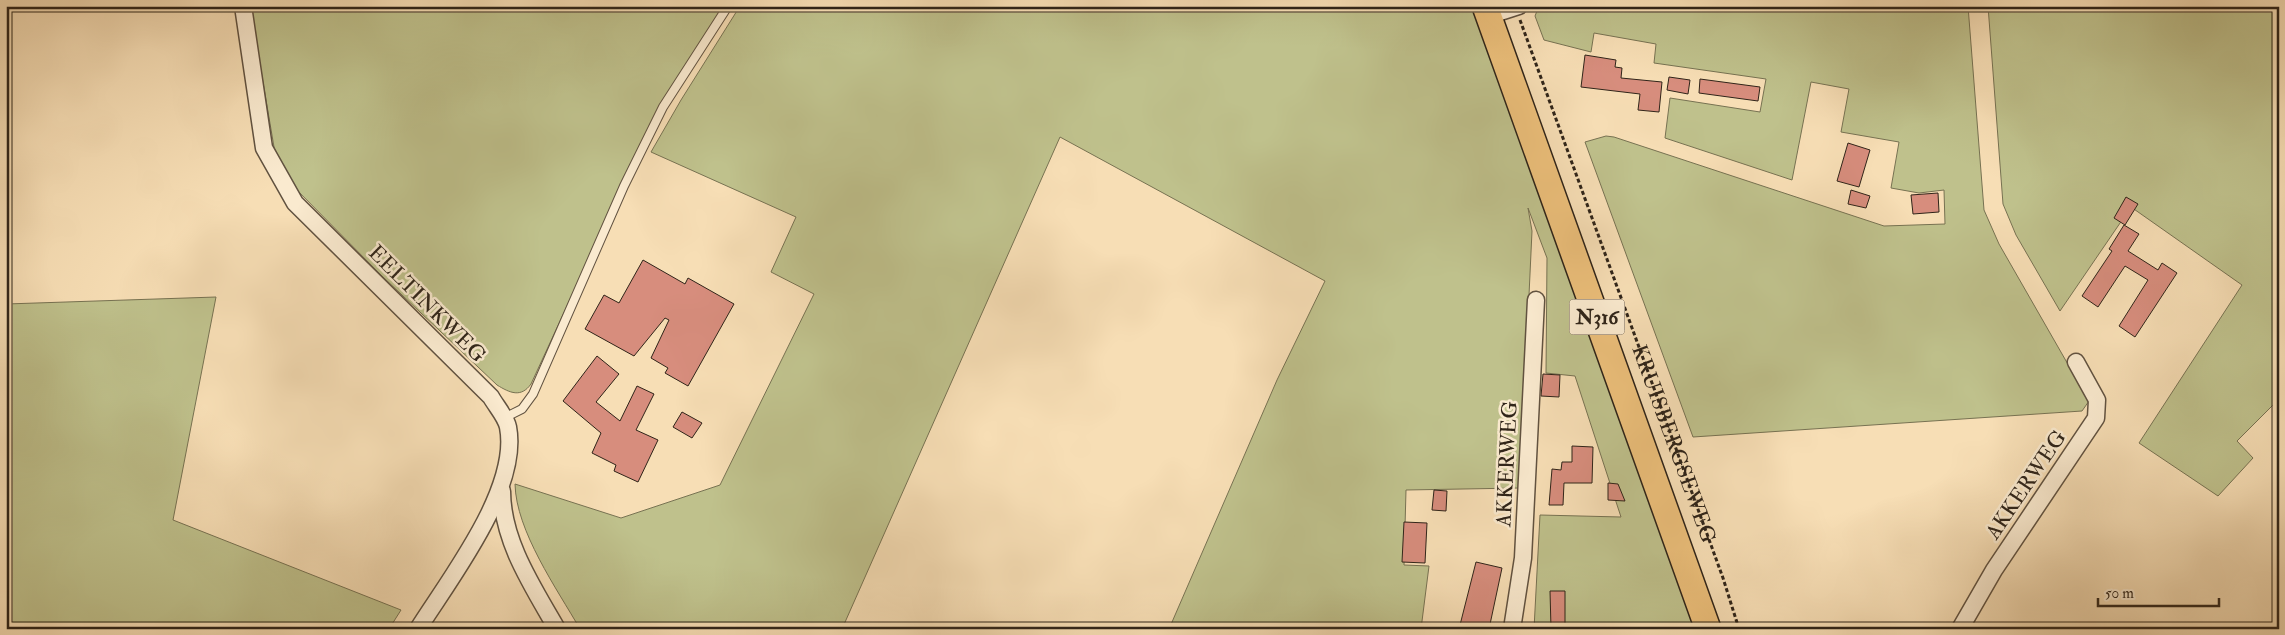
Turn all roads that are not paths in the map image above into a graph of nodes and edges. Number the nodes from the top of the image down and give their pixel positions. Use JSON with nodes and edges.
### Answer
{"nodes":[{"id":1,"x":242,"y":6,"type":"edge"},
{"id":2,"x":728,"y":6,"type":"edge"},
{"id":3,"x":1517,"y":7,"type":"edge"},
{"id":4,"x":1487,"y":11,"type":"edge"},
{"id":5,"x":1536,"y":300,"type":"dead end"},
{"id":6,"x":2076,"y":362,"type":"dead end"},
{"id":7,"x":504,"y":418,"type":"junction"},
{"id":8,"x":502,"y":486,"type":"junction"},
{"id":9,"x":418,"y":629,"type":"edge"},
{"id":10,"x":557,"y":629,"type":"edge"},
{"id":11,"x":1512,"y":629,"type":"edge"},
{"id":12,"x":1708,"y":629,"type":"edge"},
{"id":13,"x":1960,"y":629,"type":"edge"}],
"edges":[{"from":1,"to":7,"type":"street","name":"EELTINKWEG"},
{"from":2,"to":7,"type":"lane"},
{"from":3,"to":4,"type":"street"},
{"from":4,"to":12,"type":"main road","name":"KRUISBERGSEWEG","number":"N316"},
{"from":5,"to":11,"type":"street","name":"AKKERWEG"},
{"from":6,"to":13,"type":"street","name":"AKKERWEG"},
{"from":7,"to":8,"type":"street","name":"EELTINKWEG"},
{"from":8,"to":9,"type":"street","name":"EELTINKWEG"},
{"from":8,"to":10,"type":"street"}]}
